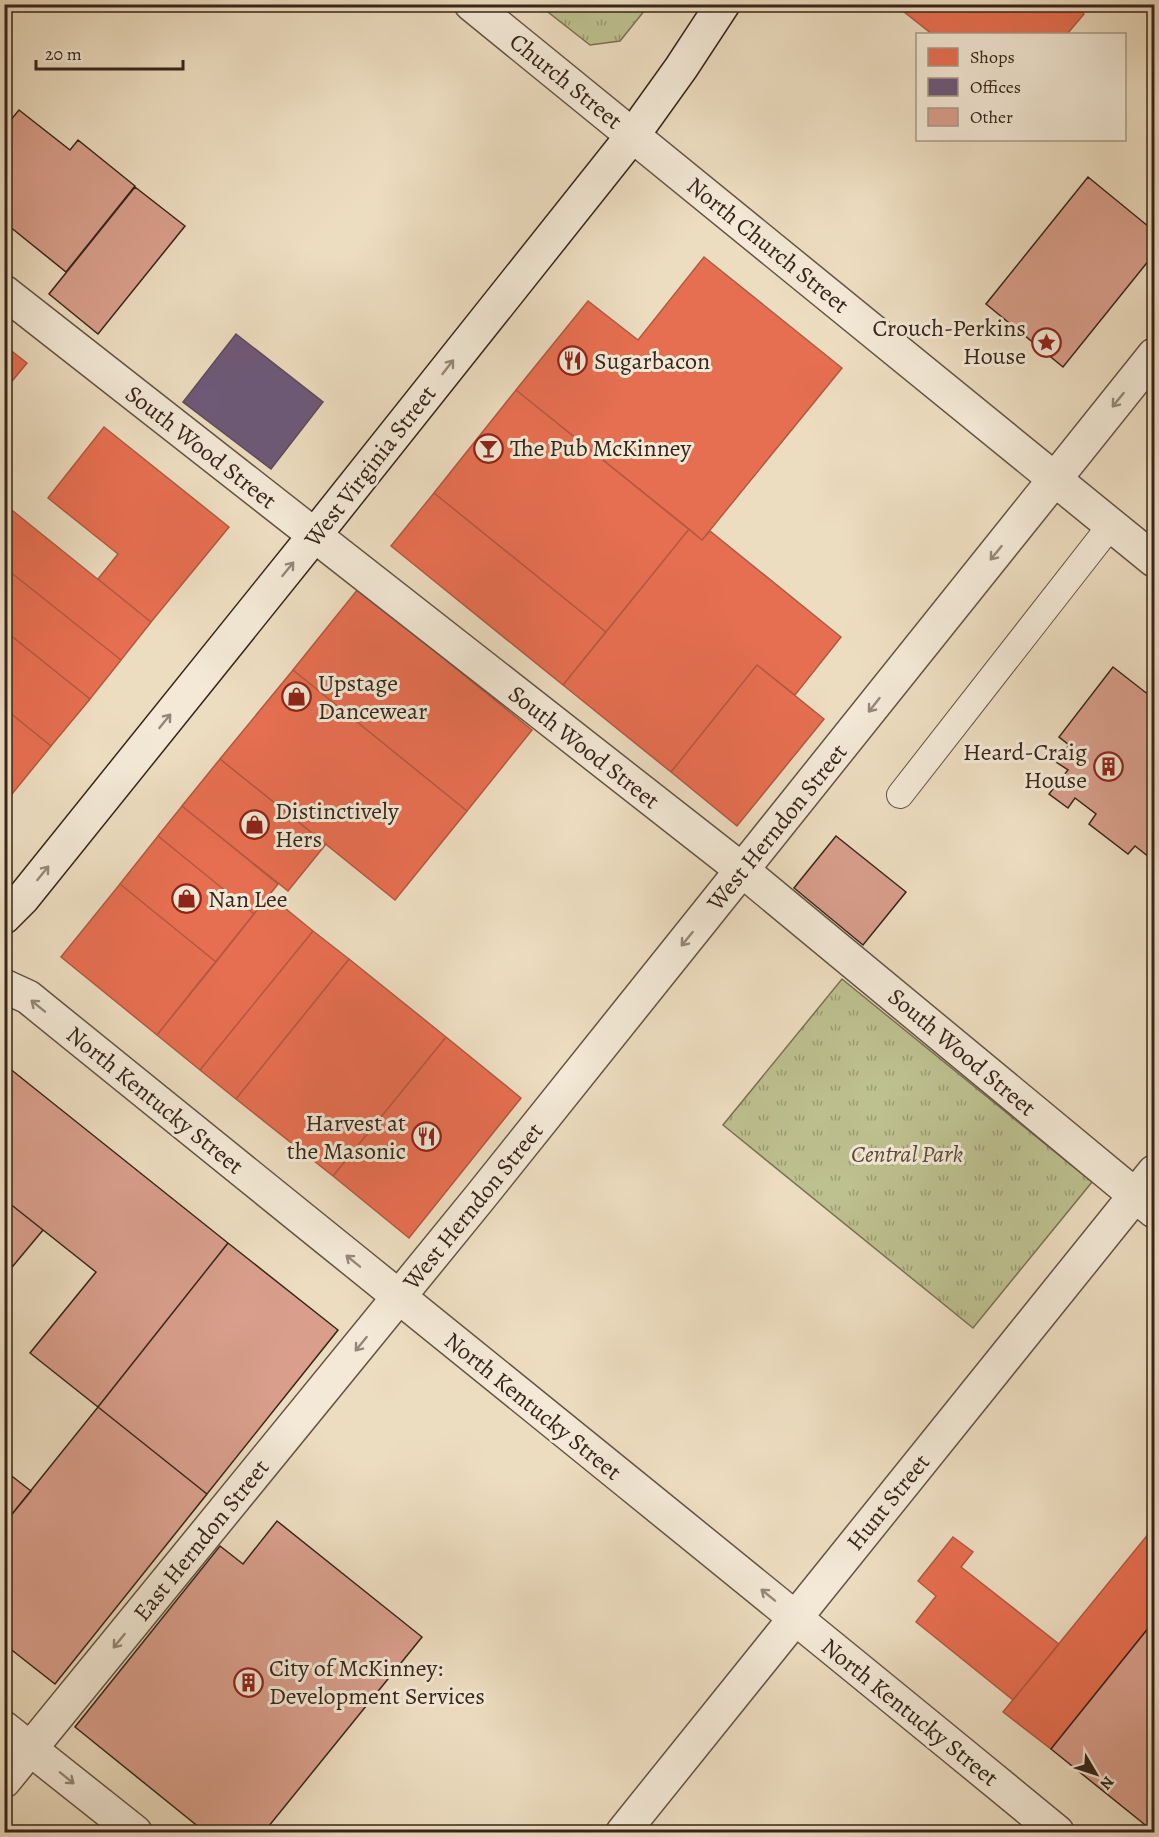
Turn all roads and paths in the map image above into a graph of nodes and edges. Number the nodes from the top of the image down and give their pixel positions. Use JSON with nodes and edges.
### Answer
{"nodes":[{"id":1,"x":471,"y":4,"type":"edge"},
{"id":2,"x":723,"y":4,"type":"edge"},
{"id":3,"x":633,"y":135,"type":"junction"},
{"id":4,"x":4,"y":292,"type":"edge"},
{"id":5,"x":1155,"y":355,"type":"edge"},
{"id":6,"x":1056,"y":478,"type":"junction"},
{"id":7,"x":1111,"y":525,"type":"junction"},
{"id":8,"x":314,"y":536,"type":"junction"},
{"id":9,"x":1155,"y":560,"type":"edge"},
{"id":10,"x":900,"y":795,"type":"dead end"},
{"id":11,"x":742,"y":870,"type":"junction"},
{"id":12,"x":4,"y":917,"type":"edge"},
{"id":13,"x":4,"y":986,"type":"edge"},
{"id":14,"x":1148,"y":1193,"type":"edge"},
{"id":15,"x":398,"y":1298,"type":"junction"},
{"id":16,"x":796,"y":1617,"type":"junction"},
{"id":17,"x":4,"y":1728,"type":"edge"},
{"id":18,"x":31,"y":1749,"type":"junction"},
{"id":19,"x":4,"y":1782,"type":"edge"},
{"id":20,"x":135,"y":1833,"type":"edge"},
{"id":21,"x":622,"y":1833,"type":"edge"},
{"id":22,"x":1057,"y":1833,"type":"edge"}],
"edges":[{"from":1,"to":3,"type":"street","name":"Church Street"},
{"from":2,"to":3,"type":"street","name":"West Virginia Street"},
{"from":3,"to":6,"type":"street","name":"North Church Street"},
{"from":8,"to":3,"type":"street","name":"West Virginia Street","one_way":true},
{"from":4,"to":8,"type":"street","name":"South Wood Street"},
{"from":5,"to":6,"type":"street","name":"West Herndon Street","one_way":true},
{"from":6,"to":7,"type":"street","name":"North Church Street"},
{"from":6,"to":11,"type":"street","name":"West Herndon Street","one_way":true},
{"from":7,"to":9,"type":"street","name":"North Church Street"},
{"from":7,"to":10,"type":"lane"},
{"from":8,"to":11,"type":"street","name":"South Wood Street"},
{"from":12,"to":8,"type":"street","name":"West Virginia Street","one_way":true},
{"from":11,"to":14,"type":"street","name":"South Wood Street"},
{"from":11,"to":15,"type":"street","name":"West Herndon Street","one_way":true},
{"from":15,"to":13,"type":"street","name":"North Kentucky Street","one_way":true},
{"from":14,"to":16,"type":"street","name":"Hunt Street"},
{"from":16,"to":15,"type":"street","name":"North Kentucky Street","one_way":true},
{"from":15,"to":18,"type":"street","name":"East Herndon Street","one_way":true},
{"from":16,"to":21,"type":"street","name":"Hunt Street"},
{"from":16,"to":22,"type":"street","name":"North Kentucky Street"},
{"from":17,"to":18,"type":"street"},
{"from":18,"to":19,"type":"street","name":"East Herndon Street"},
{"from":18,"to":20,"type":"street","one_way":true}]}
